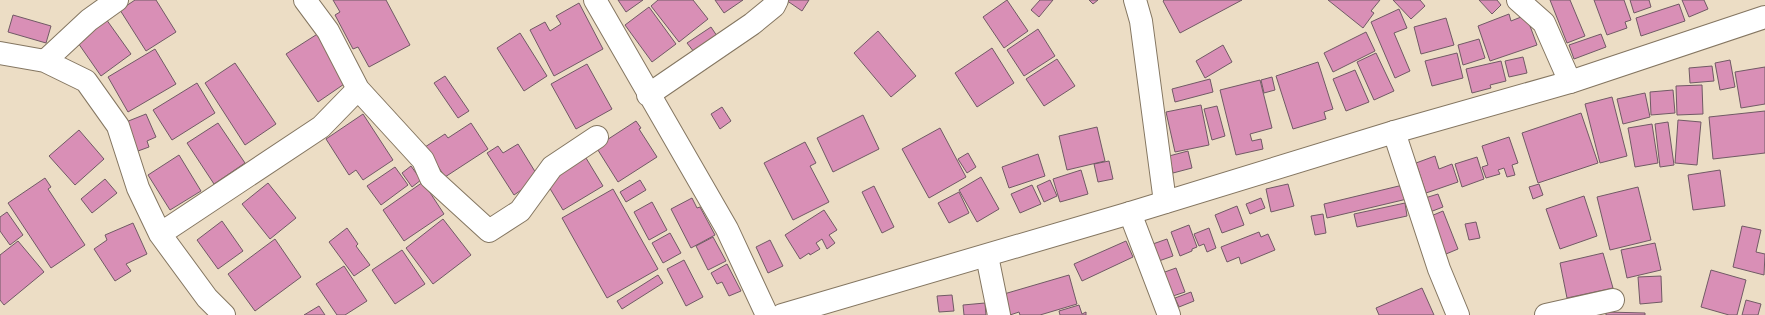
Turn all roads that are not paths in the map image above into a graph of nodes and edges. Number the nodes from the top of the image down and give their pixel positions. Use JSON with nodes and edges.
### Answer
{"nodes":[{"id":1,"x":117,"y":0,"type":"edge"},
{"id":2,"x":305,"y":0,"type":"edge"},
{"id":3,"x":595,"y":0,"type":"edge"},
{"id":4,"x":777,"y":0,"type":"edge"},
{"id":5,"x":1135,"y":0,"type":"edge"},
{"id":6,"x":1518,"y":0,"type":"edge"},
{"id":7,"x":1544,"y":0,"type":"edge"},
{"id":8,"x":1765,"y":17,"type":"edge"},
{"id":9,"x":1544,"y":23,"type":"junction"},
{"id":10,"x":0,"y":53,"type":"edge"},
{"id":11,"x":45,"y":61,"type":"junction"},
{"id":12,"x":1570,"y":82,"type":"junction"},
{"id":13,"x":358,"y":89,"type":"junction"},
{"id":14,"x":648,"y":95,"type":"junction"},
{"id":15,"x":1394,"y":132,"type":"junction"},
{"id":16,"x":597,"y":137,"type":"dead end"},
{"id":17,"x":1165,"y":202,"type":"junction"},
{"id":18,"x":1130,"y":213,"type":"junction"},
{"id":19,"x":160,"y":234,"type":"junction"},
{"id":20,"x":987,"y":256,"type":"junction"},
{"id":21,"x":1613,"y":300,"type":"dead end"},
{"id":22,"x":224,"y":315,"type":"edge"},
{"id":23,"x":766,"y":315,"type":"edge"},
{"id":24,"x":782,"y":315,"type":"edge"},
{"id":25,"x":999,"y":315,"type":"edge"},
{"id":26,"x":1170,"y":315,"type":"edge"},
{"id":27,"x":1458,"y":315,"type":"edge"},
{"id":28,"x":1546,"y":315,"type":"edge"}],
"edges":[{"from":1,"to":11,"type":"street"},
{"from":2,"to":13,"type":"street"},
{"from":3,"to":14,"type":"street"},
{"from":4,"to":14,"type":"street"},
{"from":5,"to":17,"type":"street"},
{"from":6,"to":9,"type":"street"},
{"from":7,"to":9,"type":"street"},
{"from":8,"to":12,"type":"street"},
{"from":9,"to":12,"type":"street"},
{"from":10,"to":11,"type":"street"},
{"from":11,"to":19,"type":"street"},
{"from":12,"to":15,"type":"street"},
{"from":13,"to":16,"type":"street"},
{"from":13,"to":19,"type":"street"},
{"from":14,"to":23,"type":"street"},
{"from":15,"to":17,"type":"street"},
{"from":15,"to":27,"type":"street"},
{"from":17,"to":18,"type":"street"},
{"from":18,"to":20,"type":"street"},
{"from":18,"to":26,"type":"street"},
{"from":19,"to":22,"type":"street"},
{"from":20,"to":24,"type":"street"},
{"from":20,"to":25,"type":"street"},
{"from":21,"to":28,"type":"street"}]}
